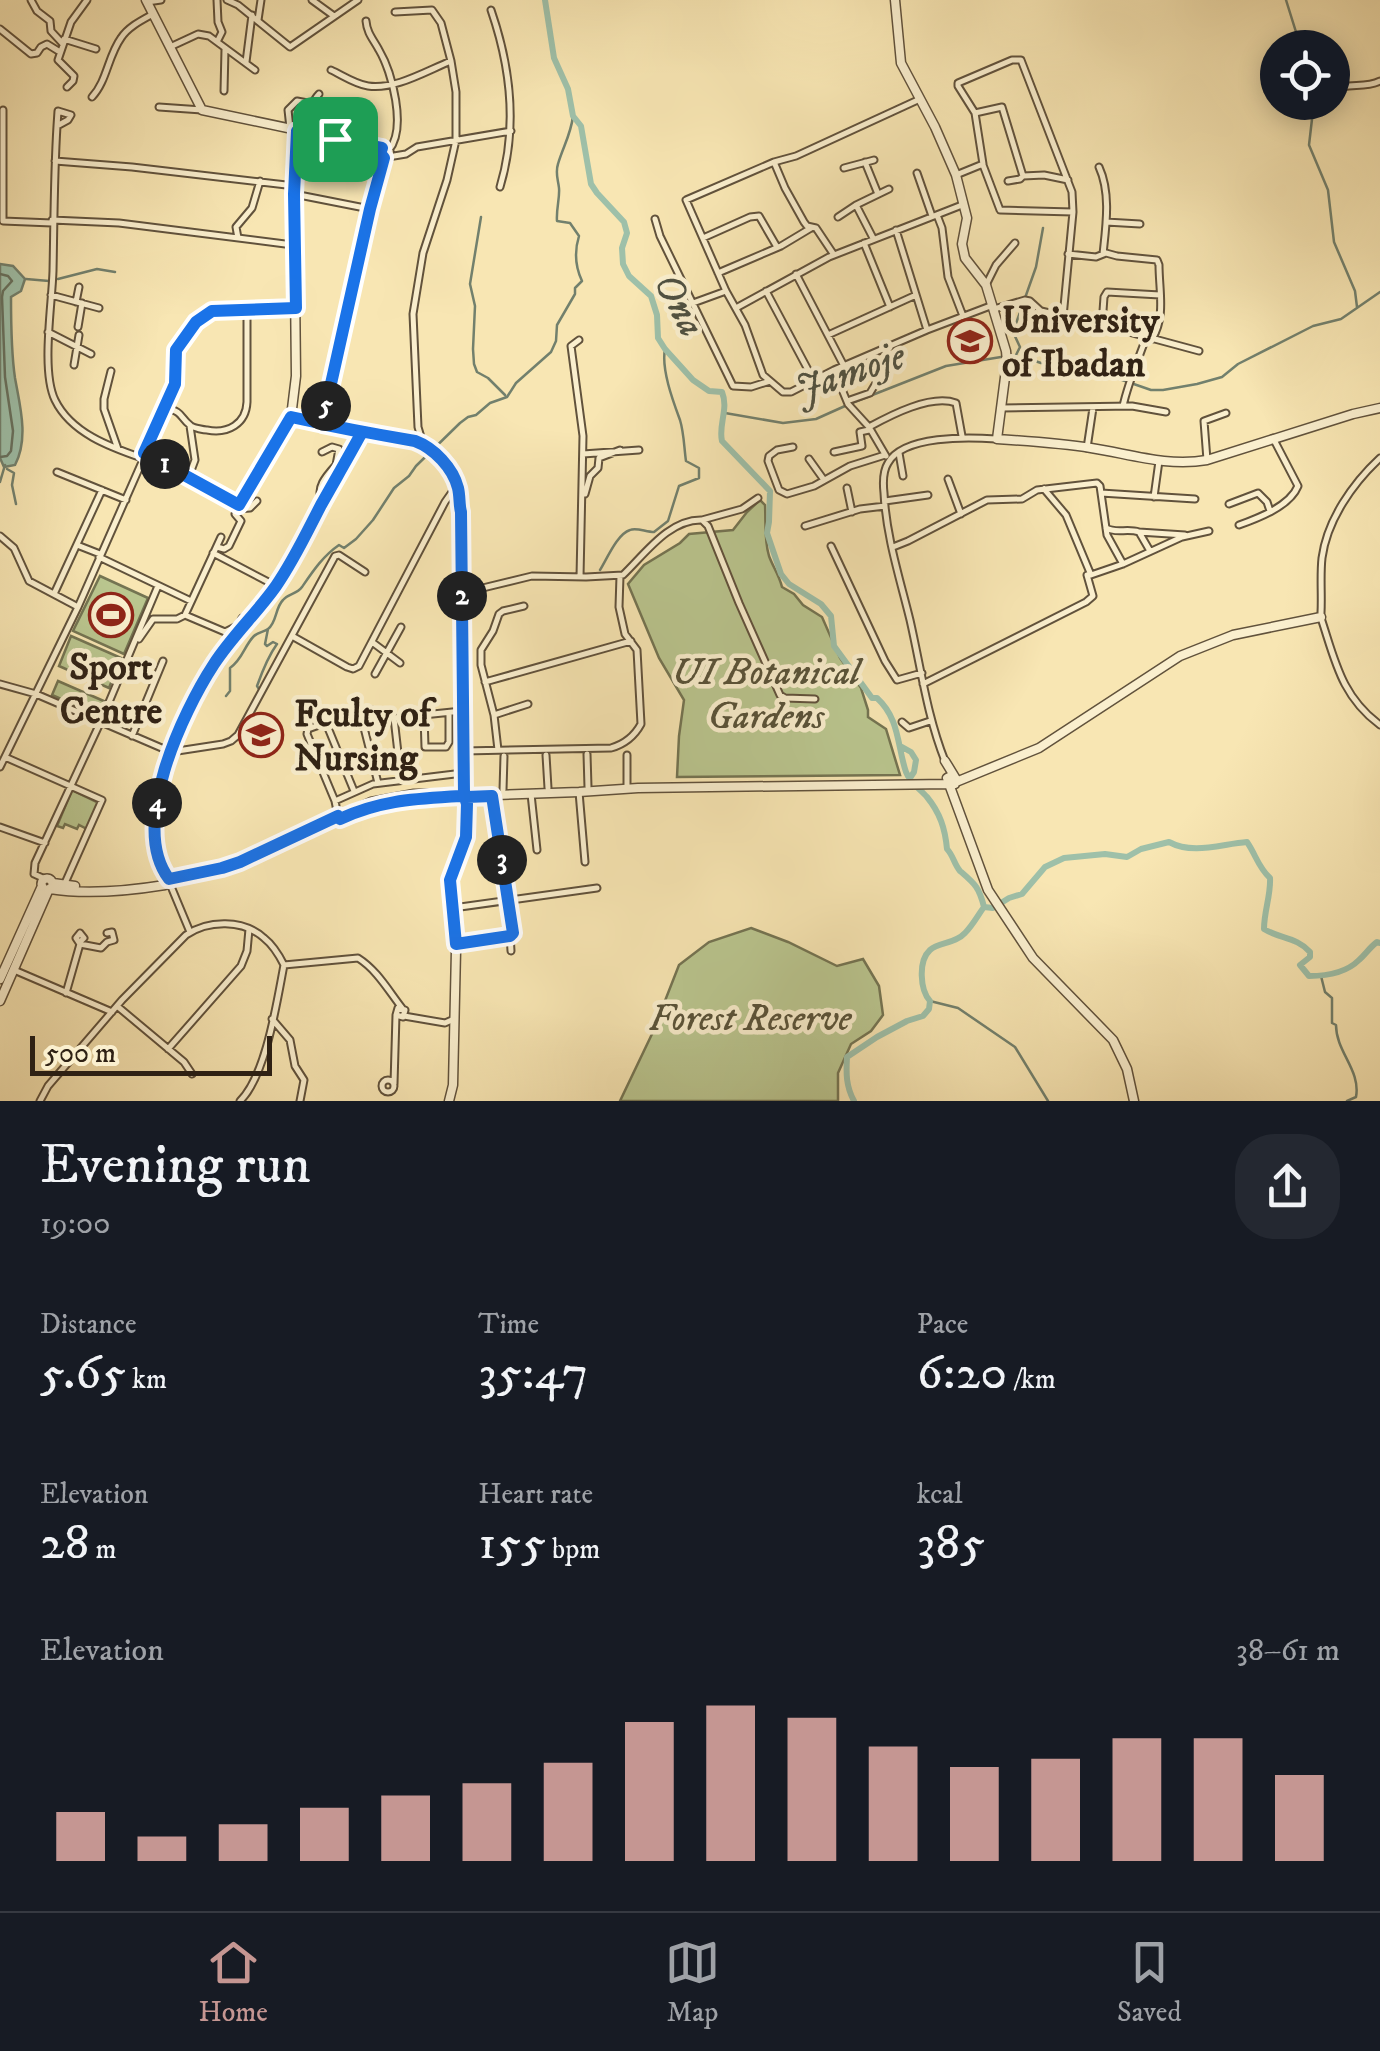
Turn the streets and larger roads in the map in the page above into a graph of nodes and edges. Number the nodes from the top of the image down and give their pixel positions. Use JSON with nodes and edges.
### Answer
{"nodes":[{"id":1,"x":31,"y":0,"type":"edge"},
{"id":2,"x":87,"y":0,"type":"edge"},
{"id":3,"x":162,"y":0,"type":"edge"},
{"id":4,"x":217,"y":0,"type":"edge"},
{"id":5,"x":227,"y":0,"type":"edge"},
{"id":6,"x":260,"y":0,"type":"edge"},
{"id":7,"x":312,"y":0,"type":"edge"},
{"id":8,"x":358,"y":0,"type":"edge"},
{"id":9,"x":895,"y":0,"type":"edge"},
{"id":10,"x":147,"y":1,"type":"edge"},
{"id":11,"x":491,"y":10,"type":"dead end"},
{"id":12,"x":395,"y":12,"type":"dead end"},
{"id":13,"x":153,"y":14,"type":"junction"},
{"id":14,"x":335,"y":17,"type":"junction"},
{"id":15,"x":255,"y":18,"type":"junction"},
{"id":16,"x":366,"y":20,"type":"dead end"},
{"id":17,"x":0,"y":29,"type":"edge"},
{"id":18,"x":217,"y":40,"type":"junction"},
{"id":19,"x":64,"y":42,"type":"junction"},
{"id":20,"x":170,"y":47,"type":"junction"},
{"id":21,"x":96,"y":49,"type":"dead end"},
{"id":22,"x":225,"y":49,"type":"junction"},
{"id":23,"x":60,"y":52,"type":"junction"},
{"id":24,"x":452,"y":60,"type":"junction"},
{"id":25,"x":245,"y":63,"type":"junction"},
{"id":26,"x":255,"y":70,"type":"dead end"},
{"id":27,"x":331,"y":70,"type":"dead end"},
{"id":28,"x":1380,"y":81,"type":"edge"},
{"id":29,"x":392,"y":84,"type":"junction"},
{"id":30,"x":1350,"y":85,"type":"edge"},
{"id":31,"x":66,"y":87,"type":"dead end"},
{"id":32,"x":224,"y":91,"type":"dead end"},
{"id":33,"x":319,"y":94,"type":"dead end"},
{"id":34,"x":92,"y":97,"type":"dead end"},
{"id":35,"x":920,"y":99,"type":"junction"},
{"id":36,"x":312,"y":104,"type":"junction"},
{"id":37,"x":159,"y":107,"type":"dead end"},
{"id":38,"x":3,"y":110,"type":"dead end"},
{"id":39,"x":206,"y":111,"type":"junction"},
{"id":40,"x":974,"y":114,"type":"junction"},
{"id":41,"x":349,"y":122,"type":"dead end"},
{"id":42,"x":57,"y":126,"type":"dead end"},
{"id":43,"x":298,"y":131,"type":"junction"},
{"id":44,"x":511,"y":131,"type":"junction"},
{"id":45,"x":335,"y":139,"type":"junction"},
{"id":46,"x":456,"y":140,"type":"junction"},
{"id":47,"x":388,"y":154,"type":"junction"},
{"id":48,"x":874,"y":160,"type":"dead end"},
{"id":49,"x":54,"y":161,"type":"junction"},
{"id":50,"x":774,"y":162,"type":"junction"},
{"id":51,"x":865,"y":162,"type":"junction"},
{"id":52,"x":982,"y":164,"type":"junction"},
{"id":53,"x":1099,"y":167,"type":"dead end"},
{"id":54,"x":844,"y":168,"type":"dead end"},
{"id":55,"x":917,"y":173,"type":"dead end"},
{"id":56,"x":956,"y":175,"type":"junction"},
{"id":57,"x":1023,"y":176,"type":"junction"},
{"id":58,"x":1068,"y":180,"type":"junction"},
{"id":59,"x":260,"y":181,"type":"junction"},
{"id":60,"x":1008,"y":182,"type":"dead end"},
{"id":61,"x":500,"y":187,"type":"dead end"},
{"id":62,"x":890,"y":188,"type":"dead end"},
{"id":63,"x":295,"y":190,"type":"junction"},
{"id":64,"x":878,"y":194,"type":"junction"},
{"id":65,"x":965,"y":204,"type":"junction"},
{"id":66,"x":856,"y":205,"type":"junction"},
{"id":67,"x":370,"y":209,"type":"junction"},
{"id":68,"x":1073,"y":212,"type":"junction"},
{"id":69,"x":934,"y":215,"type":"junction"},
{"id":70,"x":838,"y":217,"type":"dead end"},
{"id":71,"x":2,"y":220,"type":"edge"},
{"id":72,"x":655,"y":220,"type":"dead end"},
{"id":73,"x":52,"y":222,"type":"junction"},
{"id":74,"x":1106,"y":222,"type":"junction"},
{"id":75,"x":1140,"y":224,"type":"dead end"},
{"id":76,"x":814,"y":227,"type":"junction"},
{"id":77,"x":896,"y":230,"type":"junction"},
{"id":78,"x":238,"y":238,"type":"junction"},
{"id":79,"x":703,"y":238,"type":"junction"},
{"id":80,"x":874,"y":239,"type":"junction"},
{"id":81,"x":864,"y":243,"type":"junction"},
{"id":82,"x":1015,"y":243,"type":"dead end"},
{"id":83,"x":295,"y":246,"type":"junction"},
{"id":84,"x":778,"y":247,"type":"junction"},
{"id":85,"x":1068,"y":254,"type":"junction"},
{"id":86,"x":1103,"y":254,"type":"junction"},
{"id":87,"x":834,"y":255,"type":"junction"},
{"id":88,"x":718,"y":273,"type":"junction"},
{"id":89,"x":796,"y":274,"type":"junction"},
{"id":90,"x":986,"y":285,"type":"junction"},
{"id":91,"x":78,"y":287,"type":"dead end"},
{"id":92,"x":726,"y":291,"type":"junction"},
{"id":93,"x":766,"y":291,"type":"junction"},
{"id":94,"x":52,"y":295,"type":"junction"},
{"id":95,"x":916,"y":295,"type":"junction"},
{"id":96,"x":1160,"y":295,"type":"junction"},
{"id":97,"x":79,"y":303,"type":"junction"},
{"id":98,"x":694,"y":303,"type":"junction"},
{"id":99,"x":994,"y":307,"type":"junction"},
{"id":100,"x":99,"y":308,"type":"dead end"},
{"id":101,"x":296,"y":308,"type":"junction"},
{"id":102,"x":736,"y":308,"type":"junction"},
{"id":103,"x":890,"y":308,"type":"junction"},
{"id":104,"x":247,"y":310,"type":"junction"},
{"id":105,"x":962,"y":316,"type":"junction"},
{"id":106,"x":1063,"y":316,"type":"junction"},
{"id":107,"x":1102,"y":326,"type":"junction"},
{"id":108,"x":927,"y":330,"type":"junction"},
{"id":109,"x":48,"y":332,"type":"junction"},
{"id":110,"x":828,"y":335,"type":"junction"},
{"id":111,"x":1149,"y":338,"type":"junction"},
{"id":112,"x":580,"y":340,"type":"dead end"},
{"id":113,"x":78,"y":346,"type":"junction"},
{"id":114,"x":1199,"y":350,"type":"dead end"},
{"id":115,"x":91,"y":354,"type":"dead end"},
{"id":116,"x":74,"y":365,"type":"dead end"},
{"id":117,"x":844,"y":366,"type":"junction"},
{"id":118,"x":834,"y":370,"type":"junction"},
{"id":119,"x":111,"y":371,"type":"dead end"},
{"id":120,"x":885,"y":378,"type":"dead end"},
{"id":121,"x":814,"y":380,"type":"junction"},
{"id":122,"x":770,"y":382,"type":"junction"},
{"id":123,"x":847,"y":402,"type":"junction"},
{"id":124,"x":1123,"y":406,"type":"junction"},
{"id":125,"x":166,"y":408,"type":"junction"},
{"id":126,"x":1001,"y":408,"type":"junction"},
{"id":127,"x":1093,"y":408,"type":"junction"},
{"id":128,"x":1380,"y":408,"type":"edge"},
{"id":129,"x":1166,"y":412,"type":"dead end"},
{"id":130,"x":1226,"y":413,"type":"dead end"},
{"id":131,"x":291,"y":417,"type":"junction"},
{"id":132,"x":322,"y":424,"type":"junction"},
{"id":133,"x":190,"y":426,"type":"junction"},
{"id":134,"x":869,"y":428,"type":"junction"},
{"id":135,"x":362,"y":432,"type":"junction"},
{"id":136,"x":962,"y":436,"type":"junction"},
{"id":137,"x":417,"y":437,"type":"junction"},
{"id":138,"x":1273,"y":438,"type":"junction"},
{"id":139,"x":998,"y":439,"type":"junction"},
{"id":140,"x":793,"y":448,"type":"dead end"},
{"id":141,"x":1087,"y":448,"type":"junction"},
{"id":142,"x":118,"y":449,"type":"junction"},
{"id":143,"x":620,"y":450,"type":"junction"},
{"id":144,"x":639,"y":450,"type":"dead end"},
{"id":145,"x":322,"y":452,"type":"dead end"},
{"id":146,"x":834,"y":452,"type":"dead end"},
{"id":147,"x":899,"y":453,"type":"junction"},
{"id":148,"x":583,"y":454,"type":"junction"},
{"id":149,"x":143,"y":455,"type":"junction"},
{"id":150,"x":887,"y":457,"type":"junction"},
{"id":151,"x":1380,"y":458,"type":"edge"},
{"id":152,"x":810,"y":459,"type":"dead end"},
{"id":153,"x":1206,"y":460,"type":"junction"},
{"id":154,"x":1159,"y":461,"type":"junction"},
{"id":155,"x":339,"y":466,"type":"junction"},
{"id":156,"x":57,"y":472,"type":"dead end"},
{"id":157,"x":453,"y":473,"type":"junction"},
{"id":158,"x":903,"y":476,"type":"dead end"},
{"id":159,"x":188,"y":477,"type":"junction"},
{"id":160,"x":948,"y":479,"type":"dead end"},
{"id":161,"x":824,"y":480,"type":"junction"},
{"id":162,"x":847,"y":488,"type":"dead end"},
{"id":163,"x":1044,"y":488,"type":"junction"},
{"id":164,"x":458,"y":489,"type":"junction"},
{"id":165,"x":102,"y":490,"type":"junction"},
{"id":166,"x":1101,"y":493,"type":"junction"},
{"id":167,"x":928,"y":495,"type":"dead end"},
{"id":168,"x":1154,"y":497,"type":"junction"},
{"id":169,"x":758,"y":498,"type":"dead end"},
{"id":170,"x":1195,"y":499,"type":"dead end"},
{"id":171,"x":126,"y":500,"type":"junction"},
{"id":172,"x":257,"y":500,"type":"dead end"},
{"id":173,"x":582,"y":500,"type":"junction"},
{"id":174,"x":445,"y":502,"type":"junction"},
{"id":175,"x":885,"y":503,"type":"junction"},
{"id":176,"x":1229,"y":504,"type":"dead end"},
{"id":177,"x":238,"y":507,"type":"junction"},
{"id":178,"x":460,"y":508,"type":"junction"},
{"id":179,"x":1270,"y":511,"type":"junction"},
{"id":180,"x":852,"y":512,"type":"junction"},
{"id":181,"x":962,"y":514,"type":"junction"},
{"id":182,"x":702,"y":520,"type":"junction"},
{"id":183,"x":1238,"y":525,"type":"dead end"},
{"id":184,"x":805,"y":526,"type":"dead end"},
{"id":185,"x":1106,"y":528,"type":"junction"},
{"id":186,"x":1209,"y":531,"type":"dead end"},
{"id":187,"x":1138,"y":532,"type":"junction"},
{"id":188,"x":0,"y":536,"type":"edge"},
{"id":189,"x":1187,"y":536,"type":"junction"},
{"id":190,"x":220,"y":537,"type":"dead end"},
{"id":191,"x":77,"y":545,"type":"junction"},
{"id":192,"x":832,"y":546,"type":"dead end"},
{"id":193,"x":893,"y":547,"type":"junction"},
{"id":194,"x":214,"y":550,"type":"junction"},
{"id":195,"x":1150,"y":551,"type":"junction"},
{"id":196,"x":99,"y":556,"type":"junction"},
{"id":197,"x":1123,"y":564,"type":"junction"},
{"id":198,"x":365,"y":572,"type":"dead end"},
{"id":199,"x":1089,"y":575,"type":"junction"},
{"id":200,"x":620,"y":576,"type":"junction"},
{"id":201,"x":580,"y":577,"type":"junction"},
{"id":202,"x":158,"y":586,"type":"junction"},
{"id":203,"x":276,"y":586,"type":"junction"},
{"id":204,"x":462,"y":593,"type":"junction"},
{"id":205,"x":54,"y":594,"type":"junction"},
{"id":206,"x":190,"y":601,"type":"junction"},
{"id":207,"x":78,"y":606,"type":"junction"},
{"id":208,"x":524,"y":606,"type":"dead end"},
{"id":209,"x":185,"y":615,"type":"junction"},
{"id":210,"x":1322,"y":615,"type":"junction"},
{"id":211,"x":243,"y":624,"type":"junction"},
{"id":212,"x":402,"y":627,"type":"dead end"},
{"id":213,"x":292,"y":636,"type":"junction"},
{"id":214,"x":631,"y":641,"type":"junction"},
{"id":215,"x":372,"y":642,"type":"junction"},
{"id":216,"x":131,"y":650,"type":"junction"},
{"id":217,"x":386,"y":654,"type":"junction"},
{"id":218,"x":163,"y":661,"type":"dead end"},
{"id":219,"x":400,"y":663,"type":"dead end"},
{"id":220,"x":922,"y":673,"type":"junction"},
{"id":221,"x":375,"y":674,"type":"dead end"},
{"id":222,"x":485,"y":682,"type":"junction"},
{"id":223,"x":0,"y":684,"type":"edge"},
{"id":224,"x":924,"y":684,"type":"junction"},
{"id":225,"x":36,"y":694,"type":"junction"},
{"id":226,"x":815,"y":700,"type":"dead end"},
{"id":227,"x":528,"y":704,"type":"dead end"},
{"id":228,"x":462,"y":711,"type":"junction"},
{"id":229,"x":360,"y":712,"type":"junction"},
{"id":230,"x":449,"y":712,"type":"junction"},
{"id":231,"x":424,"y":715,"type":"junction"},
{"id":232,"x":494,"y":715,"type":"junction"},
{"id":233,"x":394,"y":718,"type":"junction"},
{"id":234,"x":930,"y":720,"type":"junction"},
{"id":235,"x":101,"y":721,"type":"junction"},
{"id":236,"x":902,"y":722,"type":"dead end"},
{"id":237,"x":326,"y":723,"type":"junction"},
{"id":238,"x":1380,"y":725,"type":"edge"},
{"id":239,"x":132,"y":736,"type":"junction"},
{"id":240,"x":498,"y":750,"type":"junction"},
{"id":241,"x":171,"y":752,"type":"junction"},
{"id":242,"x":464,"y":752,"type":"junction"},
{"id":243,"x":587,"y":754,"type":"dead end"},
{"id":244,"x":627,"y":755,"type":"dead end"},
{"id":245,"x":504,"y":756,"type":"dead end"},
{"id":246,"x":546,"y":756,"type":"dead end"},
{"id":247,"x":5,"y":757,"type":"junction"},
{"id":248,"x":945,"y":762,"type":"joint"},
{"id":249,"x":0,"y":767,"type":"edge"},
{"id":250,"x":401,"y":780,"type":"junction"},
{"id":251,"x":951,"y":780,"type":"junction"},
{"id":252,"x":378,"y":784,"type":"junction"},
{"id":253,"x":70,"y":786,"type":"junction"},
{"id":254,"x":627,"y":786,"type":"junction"},
{"id":255,"x":548,"y":788,"type":"junction"},
{"id":256,"x":503,"y":790,"type":"junction"},
{"id":257,"x":584,"y":790,"type":"junction"},
{"id":258,"x":354,"y":792,"type":"junction"},
{"id":259,"x":466,"y":792,"type":"junction"},
{"id":260,"x":531,"y":794,"type":"junction"},
{"id":261,"x":492,"y":796,"type":"junction"},
{"id":262,"x":335,"y":801,"type":"junction"},
{"id":263,"x":339,"y":818,"type":"junction"},
{"id":264,"x":0,"y":828,"type":"edge"},
{"id":265,"x":45,"y":842,"type":"junction"},
{"id":266,"x":537,"y":850,"type":"dead end"},
{"id":267,"x":585,"y":862,"type":"dead end"},
{"id":268,"x":166,"y":881,"type":"junction"},
{"id":269,"x":47,"y":885,"type":"junction"},
{"id":270,"x":597,"y":888,"type":"dead end"},
{"id":271,"x":64,"y":889,"type":"junction"},
{"id":272,"x":510,"y":900,"type":"junction"},
{"id":273,"x":43,"y":906,"type":"junction"},
{"id":274,"x":454,"y":908,"type":"junction"},
{"id":275,"x":248,"y":929,"type":"junction"},
{"id":276,"x":190,"y":932,"type":"junction"},
{"id":277,"x":108,"y":933,"type":"dead end"},
{"id":278,"x":510,"y":936,"type":"junction"},
{"id":279,"x":456,"y":944,"type":"junction"},
{"id":280,"x":511,"y":951,"type":"dead end"},
{"id":281,"x":284,"y":965,"type":"junction"},
{"id":282,"x":10,"y":968,"type":"junction"},
{"id":283,"x":0,"y":978,"type":"edge"},
{"id":284,"x":66,"y":992,"type":"junction"},
{"id":285,"x":0,"y":1001,"type":"edge"},
{"id":286,"x":114,"y":1009,"type":"junction"},
{"id":287,"x":401,"y":1013,"type":"junction"},
{"id":288,"x":272,"y":1019,"type":"junction"},
{"id":289,"x":451,"y":1023,"type":"junction"},
{"id":290,"x":168,"y":1049,"type":"junction"},
{"id":291,"x":192,"y":1074,"type":"dead end"},
{"id":292,"x":394,"y":1084,"type":"dead end"},
{"id":293,"x":40,"y":1101,"type":"edge"},
{"id":294,"x":240,"y":1101,"type":"edge"},
{"id":295,"x":300,"y":1101,"type":"edge"},
{"id":296,"x":449,"y":1101,"type":"edge"},
{"id":297,"x":1135,"y":1101,"type":"edge"}],
"edges":[{"from":1,"to":19,"type":"street"},
{"from":2,"to":19,"type":"street"},
{"from":3,"to":10,"type":"street"},
{"from":4,"to":18,"type":"street"},
{"from":5,"to":15,"type":"street"},
{"from":6,"to":15,"type":"street"},
{"from":7,"to":14,"type":"street"},
{"from":8,"to":14,"type":"street"},
{"from":9,"to":35,"type":"street"},
{"from":10,"to":13,"type":"street"},
{"from":11,"to":44,"type":"street"},
{"from":12,"to":24,"type":"street"},
{"from":13,"to":20,"type":"street"},
{"from":13,"to":34,"type":"street"},
{"from":14,"to":15,"type":"street"},
{"from":15,"to":25,"type":"street"},
{"from":16,"to":29,"type":"street"},
{"from":17,"to":23,"type":"street"},
{"from":18,"to":20,"type":"street"},
{"from":18,"to":22,"type":"street"},
{"from":19,"to":21,"type":"street"},
{"from":19,"to":23,"type":"street"},
{"from":20,"to":39,"type":"street"},
{"from":22,"to":25,"type":"street"},
{"from":22,"to":32,"type":"street"},
{"from":23,"to":31,"type":"street"},
{"from":24,"to":29,"type":"street"},
{"from":24,"to":46,"type":"street"},
{"from":25,"to":26,"type":"street"},
{"from":27,"to":29,"type":"street"},
{"from":28,"to":30,"type":"street"},
{"from":29,"to":47,"type":"street"},
{"from":33,"to":36,"type":"street"},
{"from":35,"to":50,"type":"street"},
{"from":35,"to":56,"type":"street"},
{"from":36,"to":43,"type":"street"},
{"from":36,"to":43,"type":"street"},
{"from":37,"to":39,"type":"street"},
{"from":38,"to":71,"type":"street"},
{"from":39,"to":43,"type":"street"},
{"from":40,"to":52,"type":"street"},
{"from":40,"to":57,"type":"street"},
{"from":40,"to":58,"type":"street"},
{"from":41,"to":45,"type":"street"},
{"from":42,"to":49,"type":"street"},
{"from":43,"to":45,"type":"street"},
{"from":43,"to":63,"type":"street"},
{"from":44,"to":46,"type":"street"},
{"from":44,"to":61,"type":"street"},
{"from":45,"to":47,"type":"street"},
{"from":46,"to":47,"type":"street"},
{"from":46,"to":137,"type":"street"},
{"from":47,"to":67,"type":"street"},
{"from":48,"to":51,"type":"street"},
{"from":49,"to":59,"type":"street"},
{"from":49,"to":73,"type":"street"},
{"from":50,"to":76,"type":"street"},
{"from":50,"to":79,"type":"street"},
{"from":51,"to":54,"type":"street"},
{"from":51,"to":64,"type":"street"},
{"from":52,"to":56,"type":"street"},
{"from":52,"to":68,"type":"street"},
{"from":53,"to":74,"type":"street"},
{"from":55,"to":69,"type":"street"},
{"from":56,"to":65,"type":"street"},
{"from":57,"to":58,"type":"street"},
{"from":57,"to":60,"type":"street"},
{"from":58,"to":68,"type":"street"},
{"from":59,"to":63,"type":"street"},
{"from":59,"to":78,"type":"street"},
{"from":62,"to":64,"type":"street"},
{"from":63,"to":67,"type":"street"},
{"from":63,"to":83,"type":"street"},
{"from":64,"to":66,"type":"street"},
{"from":65,"to":69,"type":"street"},
{"from":65,"to":90,"type":"street"},
{"from":66,"to":70,"type":"street"},
{"from":66,"to":80,"type":"street"},
{"from":67,"to":132,"type":"street"},
{"from":68,"to":85,"type":"street"},
{"from":69,"to":77,"type":"street"},
{"from":69,"to":105,"type":"street"},
{"from":71,"to":73,"type":"street"},
{"from":72,"to":98,"type":"street"},
{"from":73,"to":78,"type":"street"},
{"from":73,"to":94,"type":"street"},
{"from":74,"to":75,"type":"street"},
{"from":74,"to":86,"type":"street"},
{"from":76,"to":84,"type":"street"},
{"from":76,"to":87,"type":"street"},
{"from":77,"to":80,"type":"street"},
{"from":77,"to":95,"type":"street"},
{"from":78,"to":83,"type":"street"},
{"from":79,"to":84,"type":"street"},
{"from":79,"to":88,"type":"street"},
{"from":80,"to":81,"type":"street"},
{"from":81,"to":87,"type":"street"},
{"from":81,"to":103,"type":"street"},
{"from":82,"to":90,"type":"street"},
{"from":83,"to":101,"type":"street"},
{"from":84,"to":88,"type":"street"},
{"from":85,"to":86,"type":"street"},
{"from":85,"to":106,"type":"street"},
{"from":86,"to":96,"type":"street"},
{"from":87,"to":89,"type":"street"},
{"from":88,"to":92,"type":"street"},
{"from":89,"to":93,"type":"street"},
{"from":89,"to":110,"type":"street"},
{"from":90,"to":99,"type":"street"},
{"from":91,"to":97,"type":"street"},
{"from":92,"to":98,"type":"street"},
{"from":92,"to":102,"type":"street"},
{"from":93,"to":102,"type":"street"},
{"from":93,"to":121,"type":"street"},
{"from":94,"to":97,"type":"street"},
{"from":94,"to":109,"type":"street"},
{"from":95,"to":103,"type":"street"},
{"from":95,"to":108,"type":"street"},
{"from":96,"to":107,"type":"street"},
{"from":96,"to":111,"type":"street"},
{"from":97,"to":100,"type":"street"},
{"from":97,"to":113,"type":"street"},
{"from":98,"to":122,"type":"street"},
{"from":99,"to":105,"type":"street"},
{"from":99,"to":106,"type":"street"},
{"from":99,"to":126,"type":"street"},
{"from":101,"to":104,"type":"street"},
{"from":101,"to":131,"type":"street"},
{"from":102,"to":122,"type":"street"},
{"from":103,"to":110,"type":"street"},
{"from":104,"to":125,"type":"street"},
{"from":104,"to":133,"type":"street"},
{"from":105,"to":108,"type":"street"},
{"from":106,"to":107,"type":"street"},
{"from":107,"to":111,"type":"street"},
{"from":108,"to":117,"type":"street"},
{"from":109,"to":113,"type":"street"},
{"from":109,"to":142,"type":"street"},
{"from":110,"to":117,"type":"street"},
{"from":111,"to":114,"type":"street"},
{"from":111,"to":124,"type":"street"},
{"from":112,"to":148,"type":"street"},
{"from":113,"to":115,"type":"street"},
{"from":113,"to":116,"type":"street"},
{"from":117,"to":118,"type":"street"},
{"from":118,"to":121,"type":"street"},
{"from":118,"to":123,"type":"street"},
{"from":119,"to":142,"type":"street"},
{"from":120,"to":123,"type":"street"},
{"from":121,"to":122,"type":"street"},
{"from":123,"to":134,"type":"street"},
{"from":124,"to":127,"type":"street"},
{"from":124,"to":129,"type":"street"},
{"from":125,"to":133,"type":"street"},
{"from":125,"to":149,"type":"street"},
{"from":126,"to":127,"type":"street"},
{"from":126,"to":139,"type":"street"},
{"from":127,"to":141,"type":"street"},
{"from":128,"to":138,"type":"street"},
{"from":130,"to":153,"type":"street"},
{"from":131,"to":132,"type":"street"},
{"from":131,"to":177,"type":"street"},
{"from":132,"to":135,"type":"street"},
{"from":133,"to":159,"type":"street"},
{"from":134,"to":136,"type":"street"},
{"from":134,"to":146,"type":"street"},
{"from":134,"to":150,"type":"street"},
{"from":135,"to":137,"type":"street"},
{"from":135,"to":155,"type":"street"},
{"from":136,"to":139,"type":"street"},
{"from":136,"to":147,"type":"street"},
{"from":137,"to":157,"type":"street"},
{"from":138,"to":153,"type":"street"},
{"from":138,"to":179,"type":"street"},
{"from":139,"to":141,"type":"street"},
{"from":140,"to":161,"type":"street"},
{"from":141,"to":154,"type":"street"},
{"from":142,"to":149,"type":"street"},
{"from":143,"to":144,"type":"street"},
{"from":143,"to":148,"type":"street"},
{"from":143,"to":173,"type":"street"},
{"from":145,"to":155,"type":"street"},
{"from":147,"to":150,"type":"street"},
{"from":147,"to":158,"type":"street"},
{"from":148,"to":173,"type":"street"},
{"from":149,"to":159,"type":"street"},
{"from":149,"to":171,"type":"street"},
{"from":150,"to":161,"type":"street"},
{"from":150,"to":175,"type":"street"},
{"from":151,"to":210,"type":"street"},
{"from":152,"to":161,"type":"street"},
{"from":153,"to":154,"type":"street"},
{"from":154,"to":168,"type":"street"},
{"from":155,"to":203,"type":"street"},
{"from":156,"to":165,"type":"street"},
{"from":157,"to":164,"type":"street"},
{"from":157,"to":178,"type":"street"},
{"from":159,"to":177,"type":"street"},
{"from":160,"to":181,"type":"street"},
{"from":162,"to":180,"type":"street"},
{"from":163,"to":166,"type":"street"},
{"from":163,"to":181,"type":"street"},
{"from":163,"to":199,"type":"street"},
{"from":164,"to":174,"type":"street"},
{"from":164,"to":178,"type":"street"},
{"from":165,"to":171,"type":"street"},
{"from":165,"to":191,"type":"street"},
{"from":166,"to":168,"type":"street"},
{"from":166,"to":185,"type":"street"},
{"from":167,"to":175,"type":"street"},
{"from":168,"to":170,"type":"street"},
{"from":169,"to":182,"type":"street"},
{"from":171,"to":196,"type":"street"},
{"from":172,"to":177,"type":"street"},
{"from":173,"to":201,"type":"street"},
{"from":174,"to":178,"type":"street"},
{"from":174,"to":215,"type":"street"},
{"from":175,"to":180,"type":"street"},
{"from":175,"to":193,"type":"street"},
{"from":176,"to":179,"type":"street"},
{"from":177,"to":194,"type":"street"},
{"from":178,"to":204,"type":"street"},
{"from":179,"to":183,"type":"street"},
{"from":180,"to":184,"type":"street"},
{"from":181,"to":193,"type":"street"},
{"from":182,"to":200,"type":"street"},
{"from":182,"to":226,"type":"street"},
{"from":185,"to":187,"type":"street"},
{"from":185,"to":197,"type":"street"},
{"from":186,"to":189,"type":"street"},
{"from":187,"to":189,"type":"street"},
{"from":187,"to":195,"type":"street"},
{"from":188,"to":205,"type":"street"},
{"from":189,"to":195,"type":"street"},
{"from":190,"to":194,"type":"street"},
{"from":191,"to":196,"type":"street"},
{"from":191,"to":205,"type":"street"},
{"from":192,"to":220,"type":"street"},
{"from":193,"to":220,"type":"street"},
{"from":194,"to":203,"type":"street"},
{"from":194,"to":206,"type":"street"},
{"from":195,"to":197,"type":"street"},
{"from":196,"to":202,"type":"street"},
{"from":196,"to":207,"type":"street"},
{"from":197,"to":199,"type":"street"},
{"from":198,"to":213,"type":"street"},
{"from":199,"to":224,"type":"street"},
{"from":200,"to":201,"type":"street"},
{"from":200,"to":214,"type":"street"},
{"from":201,"to":204,"type":"street"},
{"from":202,"to":206,"type":"street"},
{"from":202,"to":216,"type":"street"},
{"from":203,"to":211,"type":"street"},
{"from":204,"to":228,"type":"street"},
{"from":205,"to":207,"type":"street"},
{"from":206,"to":209,"type":"street"},
{"from":207,"to":225,"type":"street"},
{"from":208,"to":222,"type":"street"},
{"from":209,"to":211,"type":"street"},
{"from":209,"to":216,"type":"street"},
{"from":210,"to":238,"type":"street"},
{"from":210,"to":251,"type":"street"},
{"from":211,"to":241,"type":"street"},
{"from":212,"to":217,"type":"street"},
{"from":213,"to":215,"type":"street"},
{"from":213,"to":241,"type":"street"},
{"from":214,"to":222,"type":"street"},
{"from":214,"to":240,"type":"street"},
{"from":215,"to":217,"type":"street"},
{"from":216,"to":235,"type":"street"},
{"from":217,"to":219,"type":"street"},
{"from":217,"to":221,"type":"street"},
{"from":218,"to":239,"type":"street"},
{"from":220,"to":224,"type":"street"},
{"from":222,"to":232,"type":"street"},
{"from":223,"to":225,"type":"street"},
{"from":224,"to":234,"type":"street"},
{"from":225,"to":235,"type":"street"},
{"from":225,"to":247,"type":"street"},
{"from":227,"to":232,"type":"street"},
{"from":228,"to":230,"type":"street"},
{"from":228,"to":242,"type":"street"},
{"from":229,"to":233,"type":"street"},
{"from":229,"to":237,"type":"street"},
{"from":229,"to":252,"type":"street"},
{"from":230,"to":231,"type":"street"},
{"from":230,"to":231,"type":"street"},
{"from":231,"to":233,"type":"street"},
{"from":232,"to":240,"type":"street"},
{"from":233,"to":250,"type":"street"},
{"from":234,"to":236,"type":"street"},
{"from":234,"to":248,"type":"street"},
{"from":235,"to":239,"type":"street"},
{"from":235,"to":253,"type":"street"},
{"from":237,"to":258,"type":"street"},
{"from":237,"to":262,"type":"street"},
{"from":239,"to":241,"type":"street"},
{"from":240,"to":242,"type":"street"},
{"from":241,"to":268,"type":"street"},
{"from":242,"to":259,"type":"street"},
{"from":243,"to":257,"type":"street"},
{"from":244,"to":254,"type":"street"},
{"from":245,"to":256,"type":"street"},
{"from":246,"to":255,"type":"street"},
{"from":247,"to":249,"type":"street"},
{"from":247,"to":253,"type":"street"},
{"from":248,"to":251,"type":"street"},
{"from":250,"to":252,"type":"street"},
{"from":250,"to":259,"type":"street"},
{"from":251,"to":254,"type":"street"},
{"from":251,"to":297,"type":"street"},
{"from":252,"to":258,"type":"street"},
{"from":253,"to":265,"type":"street"},
{"from":253,"to":271,"type":"street"},
{"from":254,"to":257,"type":"street"},
{"from":255,"to":256,"type":"street"},
{"from":255,"to":257,"type":"street"},
{"from":256,"to":259,"type":"street"},
{"from":257,"to":260,"type":"street"},
{"from":257,"to":267,"type":"street"},
{"from":258,"to":262,"type":"street"},
{"from":259,"to":261,"type":"street"},
{"from":259,"to":263,"type":"street"},
{"from":259,"to":274,"type":"street"},
{"from":260,"to":261,"type":"street"},
{"from":260,"to":266,"type":"street"},
{"from":261,"to":272,"type":"street"},
{"from":262,"to":263,"type":"street"},
{"from":263,"to":268,"type":"street"},
{"from":264,"to":265,"type":"street"},
{"from":265,"to":269,"type":"street"},
{"from":268,"to":271,"type":"street"},
{"from":268,"to":276,"type":"street"},
{"from":269,"to":271,"type":"street"},
{"from":269,"to":273,"type":"street"},
{"from":269,"to":282,"type":"street"},
{"from":270,"to":272,"type":"street"},
{"from":271,"to":273,"type":"street"},
{"from":272,"to":274,"type":"street"},
{"from":272,"to":278,"type":"street"},
{"from":273,"to":282,"type":"street"},
{"from":274,"to":279,"type":"street"},
{"from":275,"to":276,"type":"street"},
{"from":275,"to":281,"type":"street"},
{"from":275,"to":290,"type":"street"},
{"from":276,"to":286,"type":"street"},
{"from":277,"to":284,"type":"street"},
{"from":278,"to":279,"type":"street"},
{"from":278,"to":280,"type":"street"},
{"from":279,"to":289,"type":"street"},
{"from":281,"to":287,"type":"street"},
{"from":281,"to":288,"type":"street"},
{"from":282,"to":283,"type":"street"},
{"from":282,"to":284,"type":"street"},
{"from":282,"to":285,"type":"street"},
{"from":284,"to":286,"type":"street"},
{"from":286,"to":290,"type":"street"},
{"from":286,"to":293,"type":"street"},
{"from":287,"to":289,"type":"street"},
{"from":287,"to":292,"type":"street"},
{"from":288,"to":294,"type":"street"},
{"from":288,"to":295,"type":"street"},
{"from":289,"to":296,"type":"street"},
{"from":290,"to":291,"type":"street"}]}
